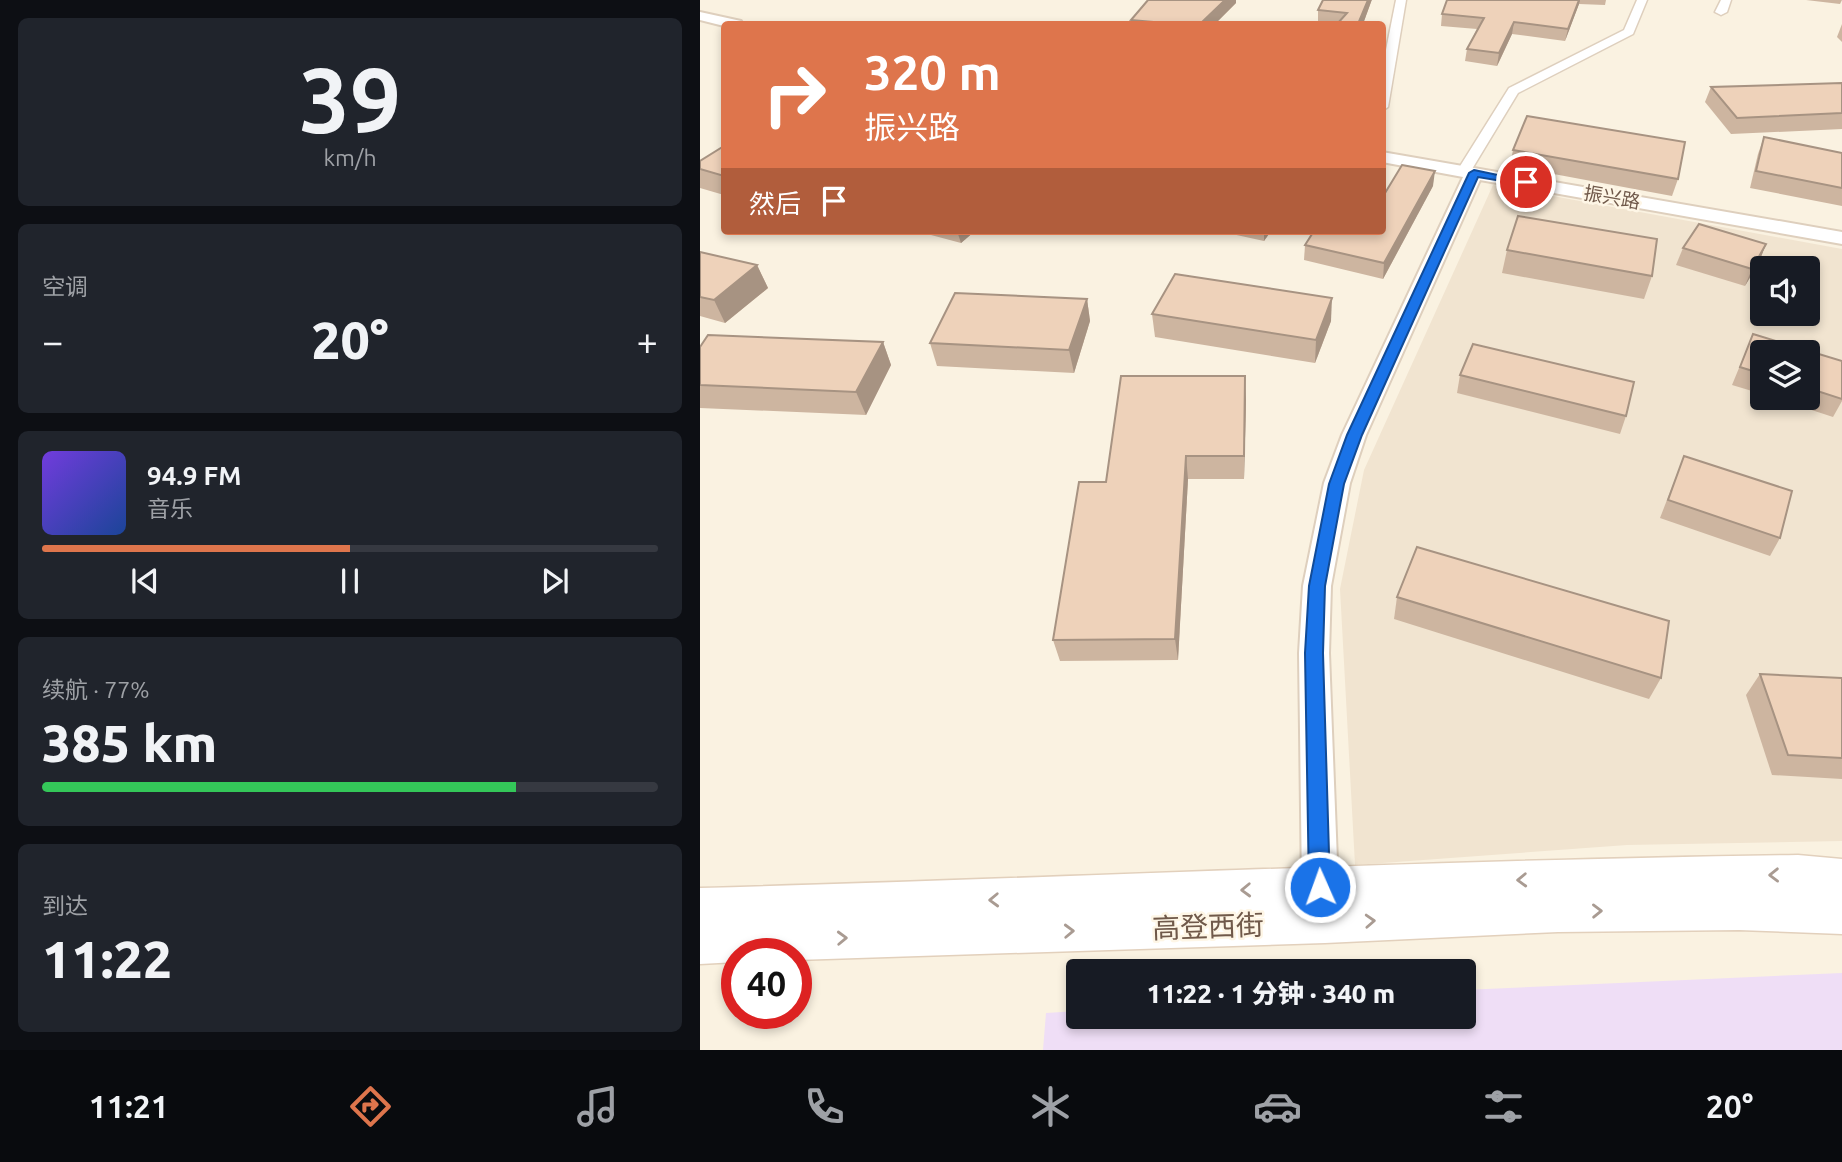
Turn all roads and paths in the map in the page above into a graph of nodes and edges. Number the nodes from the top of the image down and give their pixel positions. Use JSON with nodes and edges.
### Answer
{"nodes":[{"id":1,"x":1401,"y":0,"type":"edge"},
{"id":2,"x":1642,"y":0,"type":"edge"},
{"id":3,"x":1726,"y":0,"type":"edge"},
{"id":4,"x":1721,"y":12,"type":"dead end"},
{"id":5,"x":700,"y":16,"type":"edge"},
{"id":6,"x":722,"y":21,"type":"edge"},
{"id":7,"x":1386,"y":84,"type":"edge"},
{"id":8,"x":1386,"y":158,"type":"edge"},
{"id":9,"x":1469,"y":172,"type":"junction"},
{"id":10,"x":1842,"y":238,"type":"edge"},
{"id":11,"x":1842,"y":878,"type":"edge"},
{"id":12,"x":1320,"y":887,"type":"junction"},
{"id":13,"x":700,"y":908,"type":"edge"},
{"id":14,"x":1842,"y":914,"type":"edge"},
{"id":15,"x":700,"y":943,"type":"edge"}],
"edges":[{"from":1,"to":7,"type":"street"},
{"from":2,"to":9,"type":"street"},
{"from":3,"to":4,"type":"street"},
{"from":5,"to":6,"type":"street"},
{"from":8,"to":9,"type":"street","name":"振兴路"},
{"from":9,"to":10,"type":"street","name":"振兴路"},
{"from":9,"to":12,"type":"street"},
{"from":11,"to":12,"type":"main road","name":"高登西街","one_way":true},
{"from":12,"to":13,"type":"main road","name":"高登西街","one_way":true},
{"from":15,"to":14,"type":"main road","name":"高登西街","one_way":true}]}
